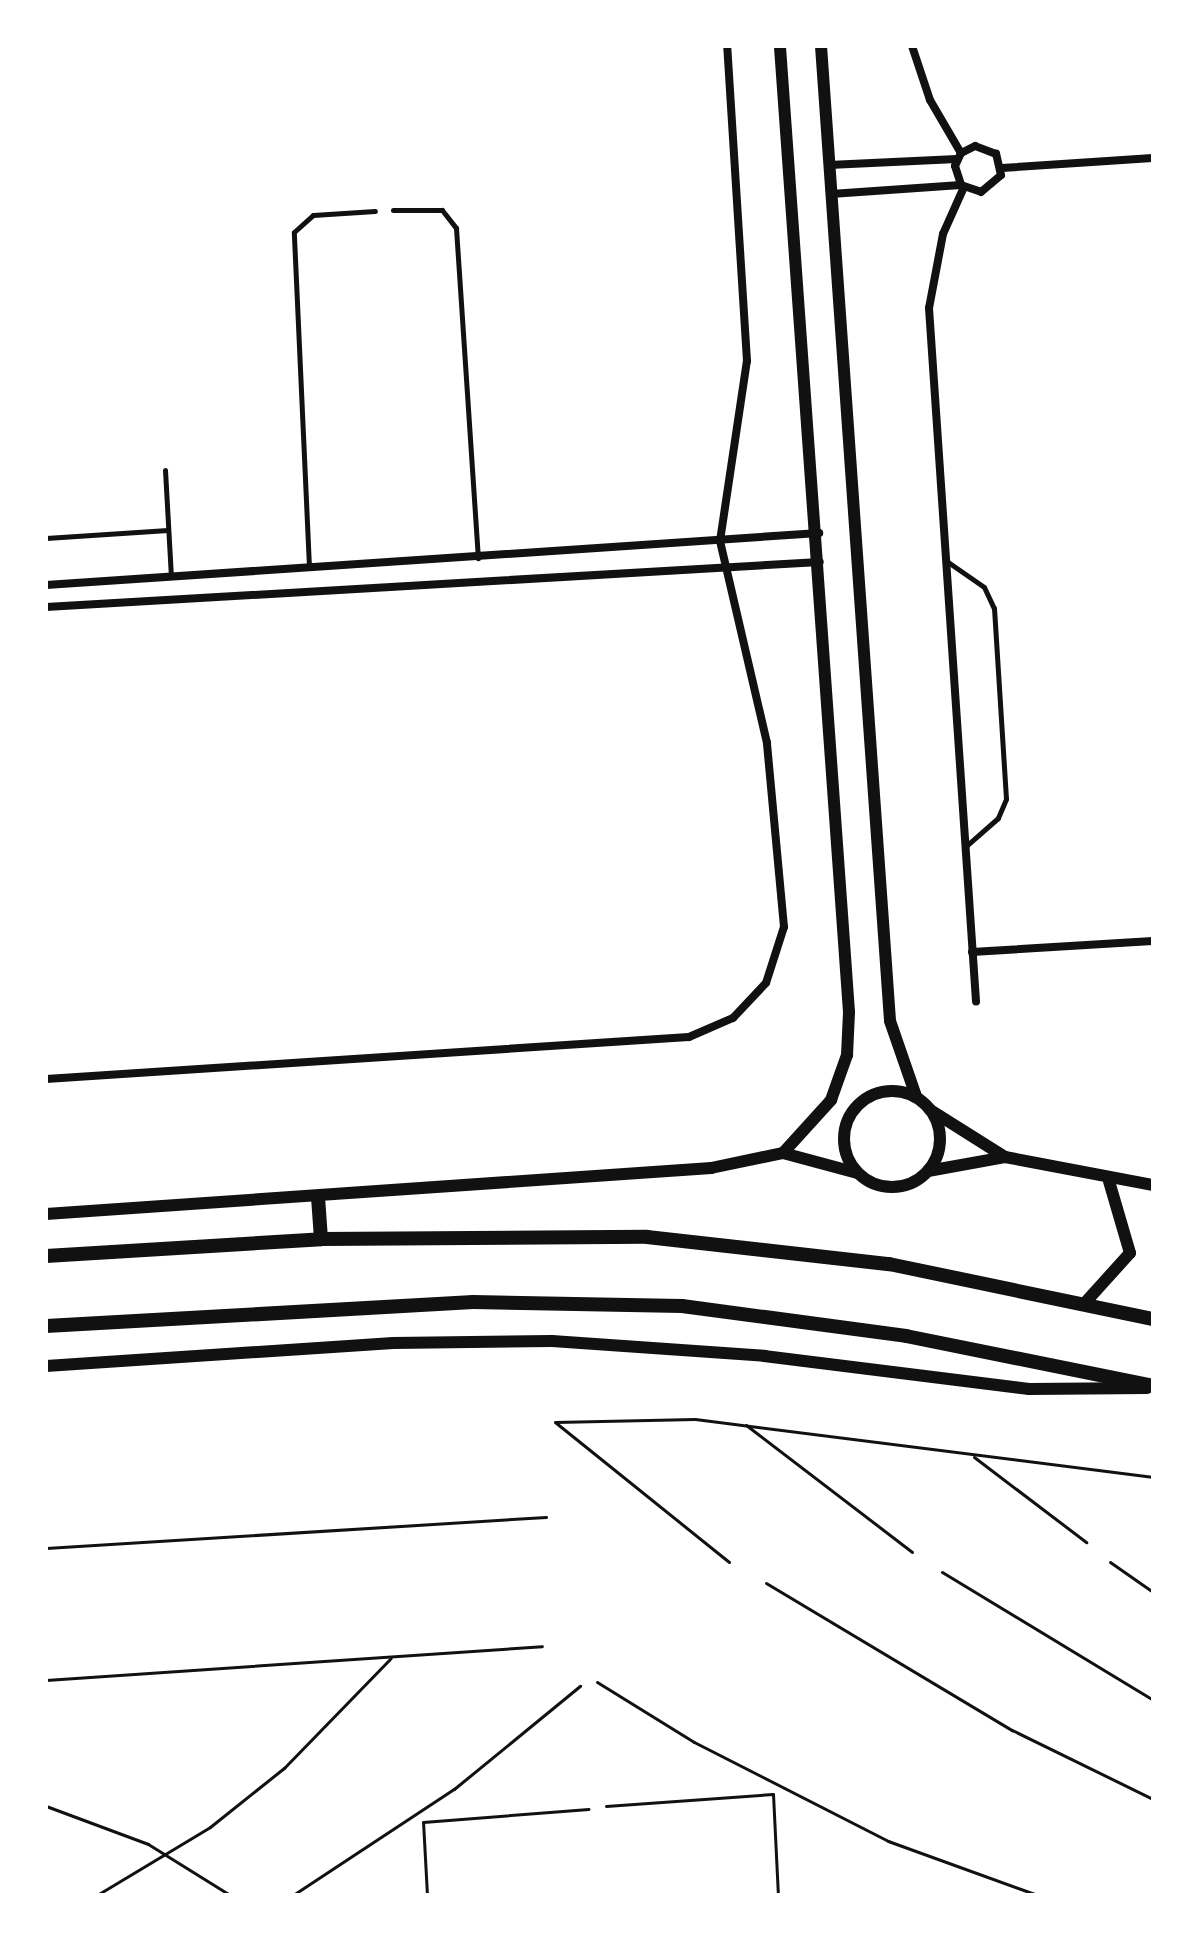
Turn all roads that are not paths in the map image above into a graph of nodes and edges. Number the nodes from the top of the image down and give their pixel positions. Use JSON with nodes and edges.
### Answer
{"nodes":[{"id":1,"x":727,"y":46,"type":"edge"},
{"id":2,"x":780,"y":46,"type":"edge"},
{"id":3,"x":821,"y":46,"type":"edge"},
{"id":4,"x":912,"y":46,"type":"edge"},
{"id":5,"x":959,"y":156,"type":"junction"},
{"id":6,"x":1153,"y":158,"type":"edge"},
{"id":7,"x":829,"y":165,"type":"junction"},
{"id":8,"x":1002,"y":168,"type":"junction"},
{"id":9,"x":963,"y":186,"type":"junction"},
{"id":10,"x":831,"y":194,"type":"junction"},
{"id":11,"x":393,"y":210,"type":"dead end"},
{"id":12,"x":375,"y":211,"type":"dead end"},
{"id":13,"x":165,"y":470,"type":"dead end"},
{"id":14,"x":168,"y":530,"type":"junction"},
{"id":15,"x":819,"y":533,"type":"junction"},
{"id":16,"x":46,"y":538,"type":"edge"},
{"id":17,"x":720,"y":541,"type":"junction"},
{"id":18,"x":478,"y":558,"type":"junction"},
{"id":19,"x":945,"y":560,"type":"junction"},
{"id":20,"x":821,"y":562,"type":"junction"},
{"id":21,"x":722,"y":567,"type":"junction"},
{"id":22,"x":309,"y":568,"type":"junction"},
{"id":23,"x":171,"y":577,"type":"junction"},
{"id":24,"x":46,"y":585,"type":"edge"},
{"id":25,"x":46,"y":607,"type":"edge"},
{"id":26,"x":965,"y":846,"type":"junction"},
{"id":27,"x":1153,"y":941,"type":"edge"},
{"id":28,"x":972,"y":952,"type":"junction"},
{"id":29,"x":976,"y":1001,"type":"dead end"},
{"id":30,"x":46,"y":1079,"type":"edge"},
{"id":31,"x":916,"y":1096,"type":"junction"},
{"id":32,"x":831,"y":1100,"type":"junction"},
{"id":33,"x":932,"y":1111,"type":"junction"},
{"id":34,"x":852,"y":1112,"type":"junction"},
{"id":35,"x":783,"y":1153,"type":"junction"},
{"id":36,"x":1005,"y":1157,"type":"junction"},
{"id":37,"x":928,"y":1171,"type":"junction"},
{"id":38,"x":859,"y":1174,"type":"junction"},
{"id":39,"x":1109,"y":1181,"type":"junction"},
{"id":40,"x":1153,"y":1185,"type":"edge"},
{"id":41,"x":318,"y":1197,"type":"junction"},
{"id":42,"x":46,"y":1214,"type":"edge"},
{"id":43,"x":321,"y":1239,"type":"junction"},
{"id":44,"x":46,"y":1256,"type":"edge"},
{"id":45,"x":1083,"y":1305,"type":"junction"},
{"id":46,"x":1153,"y":1319,"type":"edge"},
{"id":47,"x":46,"y":1326,"type":"edge"},
{"id":48,"x":46,"y":1366,"type":"edge"},
{"id":49,"x":1153,"y":1387,"type":"edge"}],
"edges":[{"from":1,"to":17,"type":"street"},
{"from":2,"to":15,"type":"street"},
{"from":3,"to":7,"type":"street"},
{"from":4,"to":5,"type":"street"},
{"from":5,"to":7,"type":"street"},
{"from":5,"to":8,"type":"street"},
{"from":5,"to":9,"type":"street"},
{"from":6,"to":8,"type":"street"},
{"from":7,"to":10,"type":"street"},
{"from":8,"to":9,"type":"street"},
{"from":9,"to":10,"type":"street"},
{"from":9,"to":19,"type":"street"},
{"from":10,"to":31,"type":"street"},
{"from":11,"to":18,"type":"lane"},
{"from":12,"to":22,"type":"lane"},
{"from":13,"to":14,"type":"lane"},
{"from":14,"to":16,"type":"lane"},
{"from":14,"to":23,"type":"lane"},
{"from":15,"to":17,"type":"street"},
{"from":15,"to":20,"type":"street"},
{"from":17,"to":18,"type":"street"},
{"from":17,"to":21,"type":"street"},
{"from":18,"to":22,"type":"street"},
{"from":19,"to":26,"type":"street"},
{"from":19,"to":26,"type":"lane"},
{"from":20,"to":21,"type":"street"},
{"from":20,"to":32,"type":"street"},
{"from":21,"to":25,"type":"street"},
{"from":21,"to":30,"type":"street"},
{"from":22,"to":23,"type":"street"},
{"from":23,"to":24,"type":"street"},
{"from":26,"to":28,"type":"street"},
{"from":27,"to":28,"type":"street"},
{"from":28,"to":29,"type":"street"},
{"from":31,"to":33,"type":"street"},
{"from":31,"to":34,"type":"street"},
{"from":32,"to":34,"type":"street"},
{"from":32,"to":35,"type":"street"},
{"from":33,"to":36,"type":"street"},
{"from":33,"to":37,"type":"street"},
{"from":34,"to":38,"type":"street"},
{"from":35,"to":38,"type":"street"},
{"from":35,"to":41,"type":"street"},
{"from":36,"to":37,"type":"street"},
{"from":36,"to":39,"type":"street"},
{"from":37,"to":38,"type":"street"},
{"from":39,"to":40,"type":"street"},
{"from":39,"to":45,"type":"street"},
{"from":41,"to":42,"type":"street"},
{"from":41,"to":43,"type":"main road"},
{"from":43,"to":44,"type":"main road"},
{"from":43,"to":45,"type":"main road"},
{"from":45,"to":46,"type":"main road"},
{"from":47,"to":49,"type":"main road"},
{"from":48,"to":49,"type":"street"}]}
